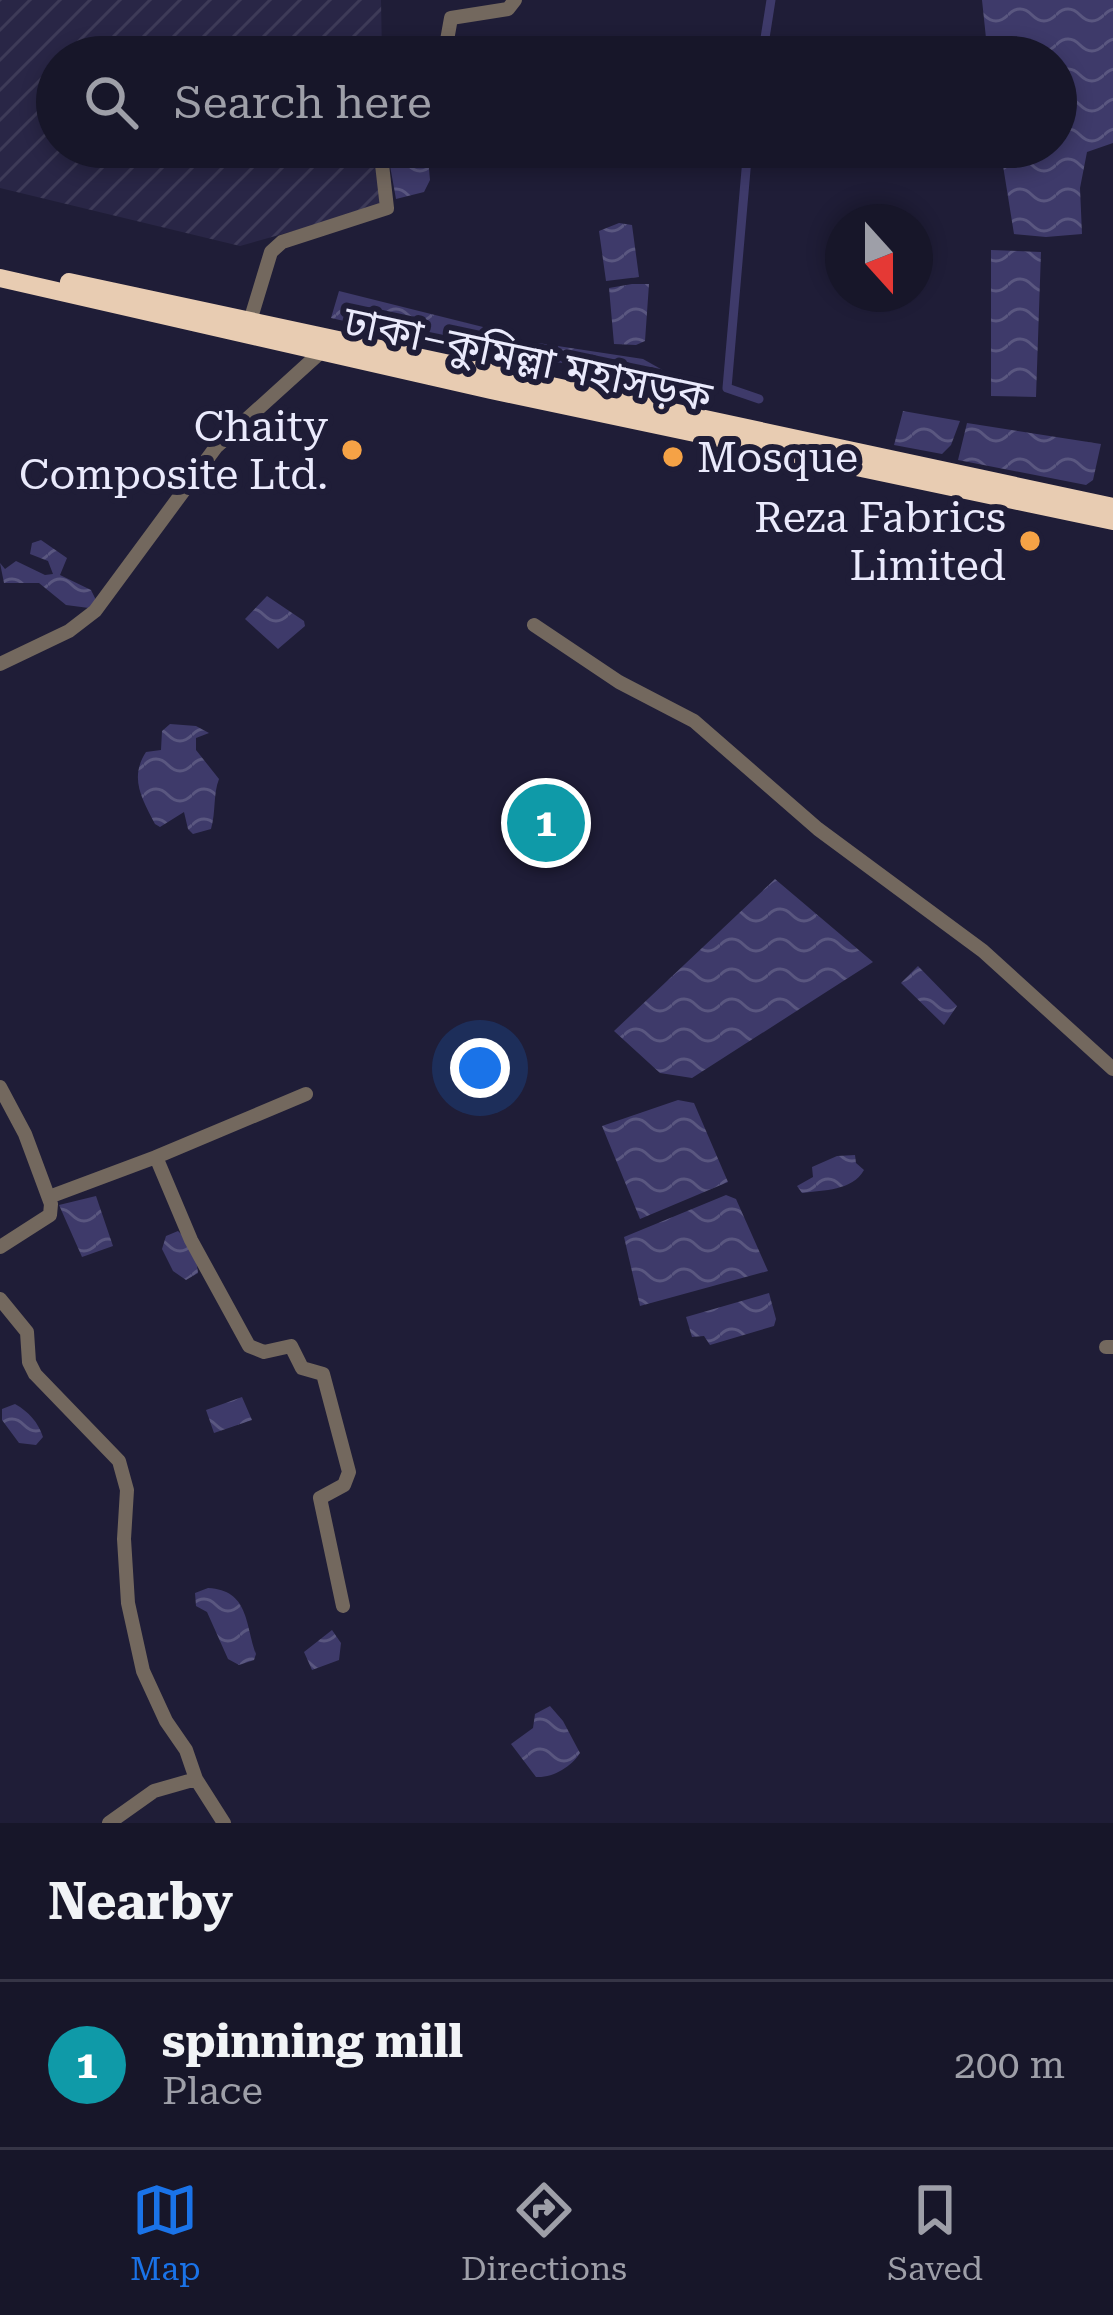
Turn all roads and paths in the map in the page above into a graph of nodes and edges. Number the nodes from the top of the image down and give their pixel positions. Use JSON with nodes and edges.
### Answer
{"nodes":[{"id":1,"x":515,"y":0,"type":"edge"},
{"id":2,"x":448,"y":36,"type":"edge"},
{"id":3,"x":382,"y":168,"type":"edge"},
{"id":4,"x":0,"y":266,"type":"edge"},
{"id":5,"x":0,"y":278,"type":"edge"},
{"id":6,"x":250,"y":321,"type":"junction"},
{"id":7,"x":322,"y":351,"type":"junction"},
{"id":8,"x":1113,"y":507,"type":"edge"},
{"id":9,"x":1113,"y":520,"type":"edge"},
{"id":10,"x":534,"y":625,"type":"dead end"},
{"id":11,"x":0,"y":664,"type":"edge"},
{"id":12,"x":1113,"y":1069,"type":"edge"},
{"id":13,"x":0,"y":1087,"type":"edge"},
{"id":14,"x":306,"y":1094,"type":"dead end"},
{"id":15,"x":156,"y":1157,"type":"junction"},
{"id":16,"x":49,"y":1197,"type":"junction"},
{"id":17,"x":0,"y":1247,"type":"edge"},
{"id":18,"x":0,"y":1299,"type":"edge"},
{"id":19,"x":343,"y":1606,"type":"dead end"},
{"id":20,"x":196,"y":1779,"type":"junction"},
{"id":21,"x":109,"y":1823,"type":"edge"},
{"id":22,"x":224,"y":1823,"type":"edge"}],
"edges":[{"from":1,"to":2,"type":"street"},
{"from":3,"to":6,"type":"street"},
{"from":4,"to":6,"type":"highway","name":"ঢাকা–কুমিল্লা মহাসড়ক"},
{"from":5,"to":7,"type":"highway","name":"ঢাকা–কুমিল্লা মহাসড়ক"},
{"from":6,"to":8,"type":"highway","name":"ঢাকা–কুমিল্লা মহাসড়ক"},
{"from":7,"to":9,"type":"highway","name":"ঢাকা–কুমিল্লা মহাসড়ক"},
{"from":7,"to":11,"type":"street"},
{"from":10,"to":12,"type":"street"},
{"from":13,"to":16,"type":"street"},
{"from":14,"to":15,"type":"street"},
{"from":15,"to":16,"type":"street"},
{"from":15,"to":19,"type":"street"},
{"from":16,"to":17,"type":"street"},
{"from":18,"to":20,"type":"street"},
{"from":20,"to":21,"type":"street"},
{"from":20,"to":22,"type":"street"}]}
